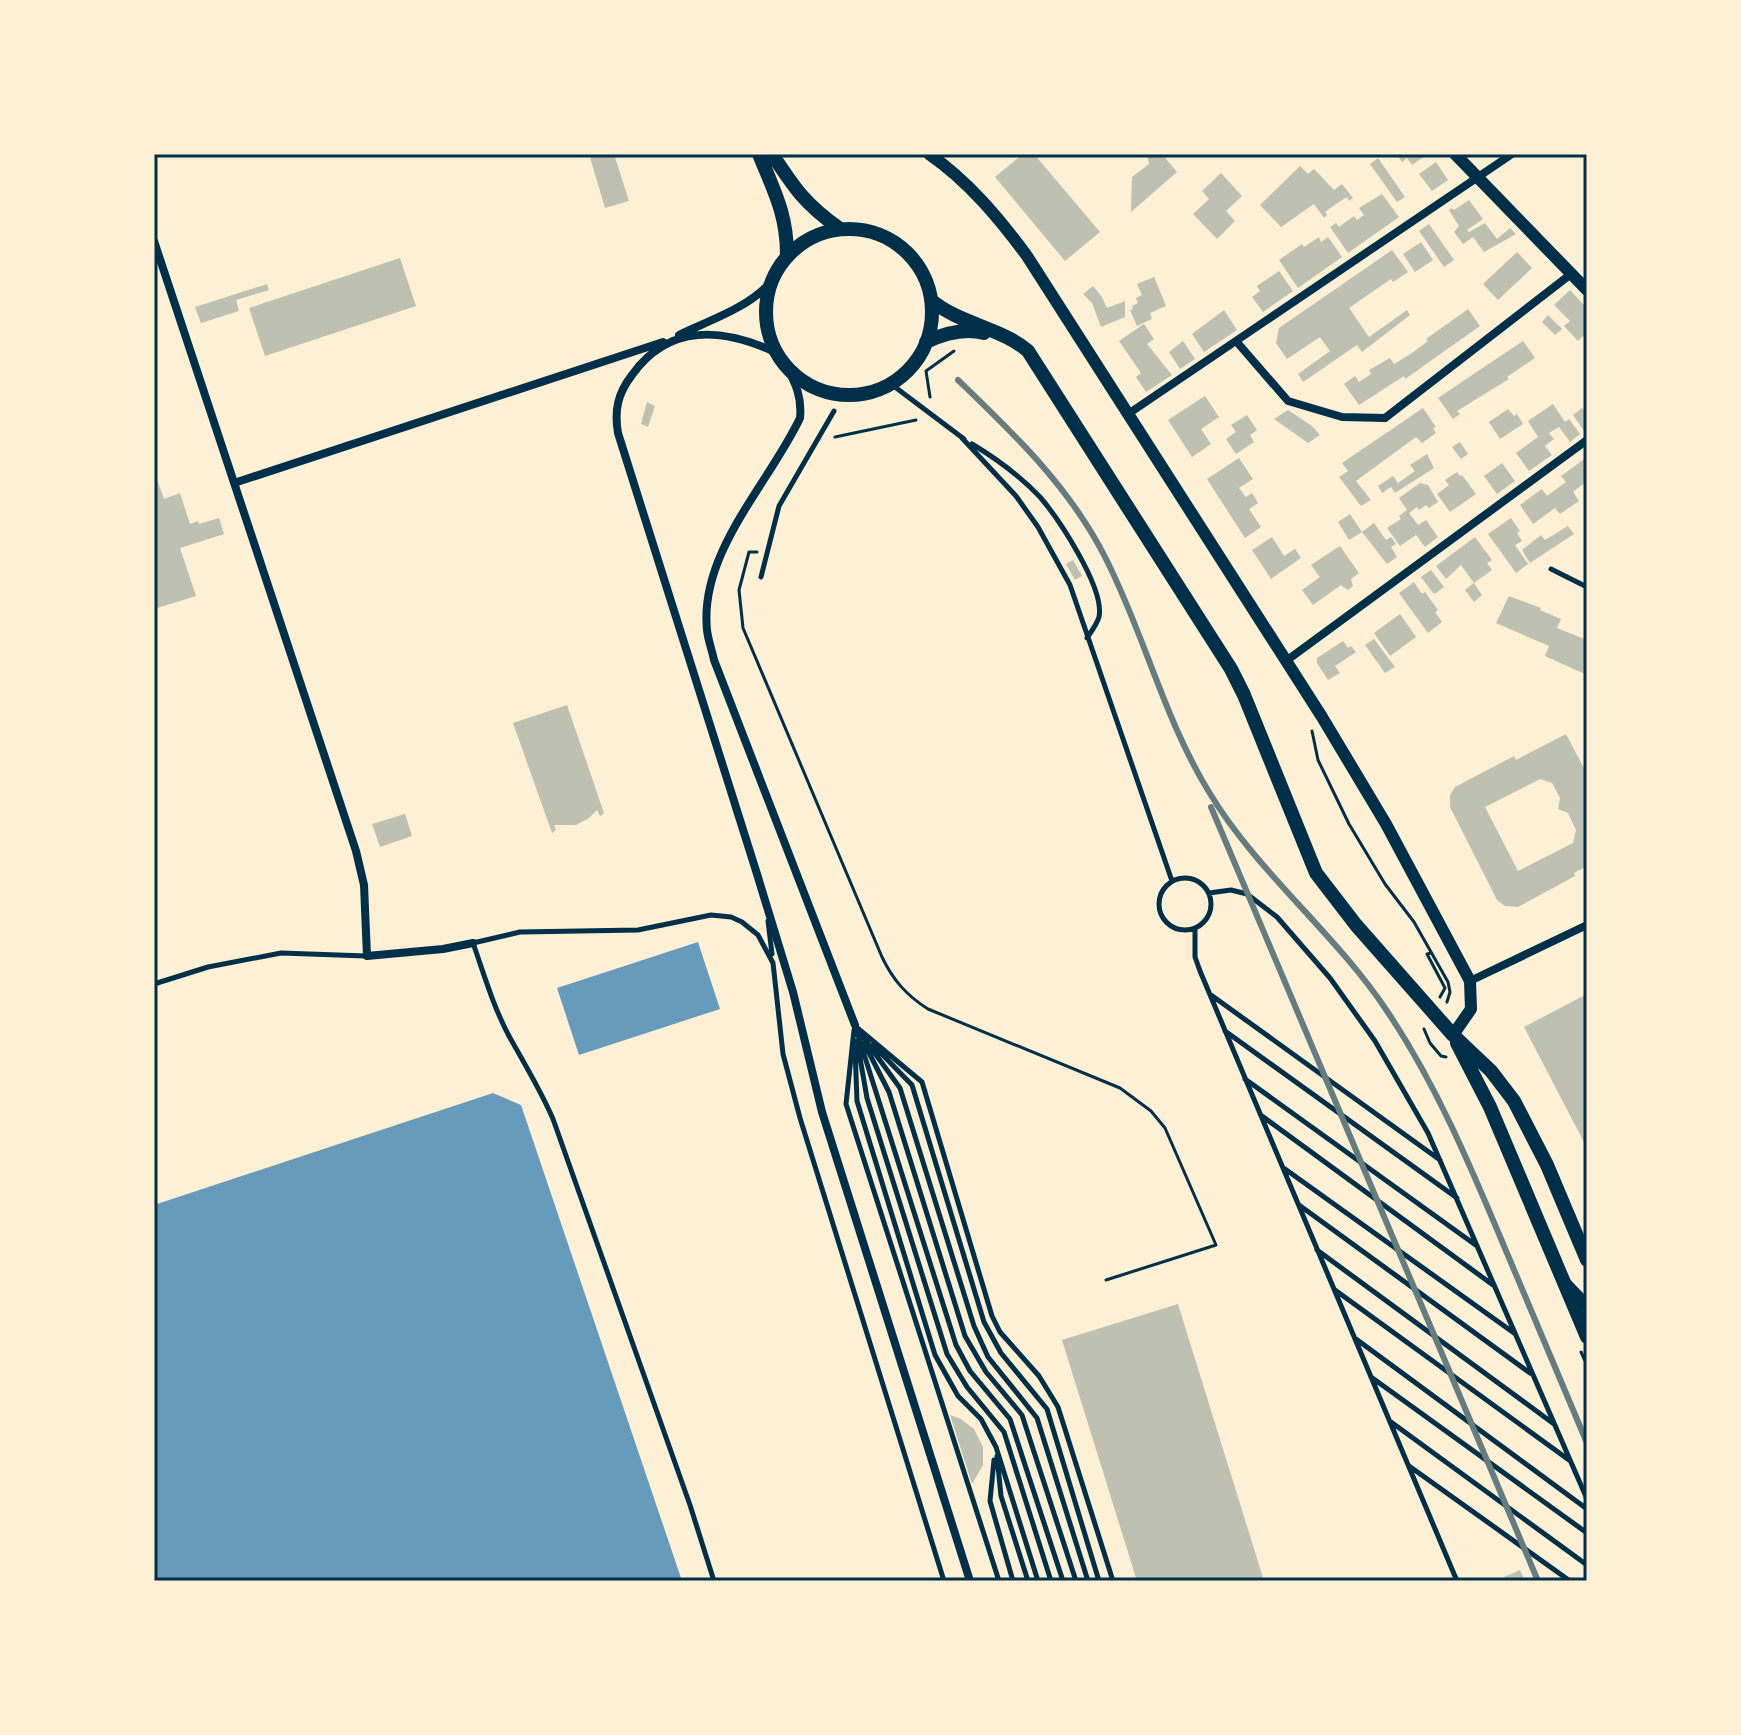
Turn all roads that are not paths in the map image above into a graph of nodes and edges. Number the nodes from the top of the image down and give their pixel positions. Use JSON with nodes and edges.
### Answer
{"nodes":[{"id":1,"x":759,"y":154,"type":"edge"},
{"id":2,"x":772,"y":154,"type":"edge"},
{"id":3,"x":929,"y":154,"type":"edge"},
{"id":4,"x":1455,"y":154,"type":"edge"},
{"id":5,"x":1512,"y":154,"type":"edge"},
{"id":6,"x":1477,"y":176,"type":"junction"},
{"id":7,"x":840,"y":229,"type":"junction"},
{"id":8,"x":154,"y":241,"type":"edge"},
{"id":9,"x":787,"y":255,"type":"junction"},
{"id":10,"x":1571,"y":274,"type":"junction"},
{"id":11,"x":771,"y":282,"type":"junction"},
{"id":12,"x":1587,"y":290,"type":"edge"},
{"id":13,"x":931,"y":300,"type":"junction"},
{"id":14,"x":1003,"y":338,"type":"junction"},
{"id":15,"x":672,"y":339,"type":"junction"},
{"id":16,"x":1236,"y":341,"type":"junction"},
{"id":17,"x":926,"y":342,"type":"junction"},
{"id":18,"x":775,"y":352,"type":"junction"},
{"id":19,"x":786,"y":367,"type":"junction"},
{"id":20,"x":891,"y":384,"type":"junction"},
{"id":21,"x":834,"y":411,"type":"dead end"},
{"id":22,"x":1128,"y":414,"type":"junction"},
{"id":23,"x":962,"y":438,"type":"junction"},
{"id":24,"x":1587,"y":440,"type":"edge"},
{"id":25,"x":234,"y":483,"type":"junction"},
{"id":26,"x":1551,"y":569,"type":"dead end"},
{"id":27,"x":761,"y":577,"type":"dead end"},
{"id":28,"x":1587,"y":587,"type":"edge"},
{"id":29,"x":1087,"y":639,"type":"junction"},
{"id":30,"x":1286,"y":661,"type":"junction"},
{"id":31,"x":1172,"y":881,"type":"junction"},
{"id":32,"x":1209,"y":893,"type":"junction"},
{"id":33,"x":764,"y":897,"type":"junction"},
{"id":34,"x":1587,"y":925,"type":"edge"},
{"id":35,"x":1195,"y":929,"type":"junction"},
{"id":36,"x":473,"y":943,"type":"junction"},
{"id":37,"x":367,"y":956,"type":"junction"},
{"id":38,"x":773,"y":963,"type":"junction"},
{"id":39,"x":1470,"y":981,"type":"junction"},
{"id":40,"x":154,"y":984,"type":"edge"},
{"id":41,"x":1209,"y":994,"type":"junction"},
{"id":42,"x":855,"y":1025,"type":"junction"},
{"id":43,"x":1224,"y":1030,"type":"junction"},
{"id":44,"x":1453,"y":1035,"type":"junction"},
{"id":45,"x":1245,"y":1079,"type":"junction"},
{"id":46,"x":1261,"y":1116,"type":"junction"},
{"id":47,"x":1441,"y":1161,"type":"junction"},
{"id":48,"x":1282,"y":1167,"type":"junction"},
{"id":49,"x":1457,"y":1199,"type":"junction"},
{"id":50,"x":1298,"y":1204,"type":"junction"},
{"id":51,"x":1478,"y":1247,"type":"junction"},
{"id":52,"x":1317,"y":1249,"type":"junction"},
{"id":53,"x":1587,"y":1260,"type":"edge"},
{"id":54,"x":1563,"y":1280,"type":"junction"},
{"id":55,"x":1494,"y":1286,"type":"junction"},
{"id":56,"x":1334,"y":1289,"type":"junction"},
{"id":57,"x":1587,"y":1306,"type":"edge"},
{"id":58,"x":1515,"y":1333,"type":"junction"},
{"id":59,"x":1587,"y":1337,"type":"edge"},
{"id":60,"x":1354,"y":1338,"type":"junction"},
{"id":61,"x":1533,"y":1375,"type":"junction"},
{"id":62,"x":1370,"y":1376,"type":"junction"},
{"id":63,"x":1390,"y":1422,"type":"junction"},
{"id":64,"x":1555,"y":1425,"type":"junction"},
{"id":65,"x":996,"y":1447,"type":"junction"},
{"id":66,"x":1571,"y":1461,"type":"junction"},
{"id":67,"x":1408,"y":1465,"type":"junction"},
{"id":68,"x":1587,"y":1499,"type":"edge"},
{"id":69,"x":1587,"y":1509,"type":"edge"},
{"id":70,"x":1587,"y":1533,"type":"edge"},
{"id":71,"x":1587,"y":1565,"type":"edge"},
{"id":72,"x":714,"y":1581,"type":"edge"},
{"id":73,"x":944,"y":1581,"type":"edge"},
{"id":74,"x":970,"y":1581,"type":"edge"},
{"id":75,"x":999,"y":1581,"type":"edge"},
{"id":76,"x":1013,"y":1581,"type":"edge"},
{"id":77,"x":1028,"y":1581,"type":"edge"},
{"id":78,"x":1038,"y":1581,"type":"edge"},
{"id":79,"x":1051,"y":1581,"type":"edge"},
{"id":80,"x":1063,"y":1581,"type":"edge"},
{"id":81,"x":1076,"y":1581,"type":"edge"},
{"id":82,"x":1088,"y":1581,"type":"edge"},
{"id":83,"x":1099,"y":1581,"type":"edge"},
{"id":84,"x":1113,"y":1581,"type":"edge"},
{"id":85,"x":1457,"y":1581,"type":"edge"},
{"id":86,"x":1570,"y":1581,"type":"edge"}],
"edges":[{"from":1,"to":9,"type":"main road"},
{"from":2,"to":7,"type":"main road"},
{"from":3,"to":22,"type":"street"},
{"from":4,"to":6,"type":"street"},
{"from":5,"to":6,"type":"street"},
{"from":6,"to":10,"type":"street"},
{"from":6,"to":16,"type":"street"},
{"from":7,"to":9,"type":"main road"},
{"from":7,"to":13,"type":"main road"},
{"from":8,"to":25,"type":"street"},
{"from":9,"to":11,"type":"main road"},
{"from":10,"to":12,"type":"street"},
{"from":10,"to":16,"type":"street"},
{"from":11,"to":15,"type":"street"},
{"from":11,"to":18,"type":"main road"},
{"from":13,"to":14,"type":"main road"},
{"from":13,"to":17,"type":"main road"},
{"from":14,"to":17,"type":"main road"},
{"from":14,"to":44,"type":"main road"},
{"from":15,"to":18,"type":"street"},
{"from":15,"to":25,"type":"street"},
{"from":15,"to":33,"type":"street"},
{"from":16,"to":22,"type":"street"},
{"from":17,"to":20,"type":"main road"},
{"from":18,"to":19,"type":"main road"},
{"from":19,"to":20,"type":"main road"},
{"from":19,"to":42,"type":"street"},
{"from":20,"to":23,"type":"lane"},
{"from":21,"to":27,"type":"lane"},
{"from":22,"to":30,"type":"street"},
{"from":23,"to":29,"type":"lane"},
{"from":23,"to":29,"type":"lane"},
{"from":24,"to":30,"type":"street"},
{"from":25,"to":37,"type":"street"},
{"from":26,"to":28,"type":"lane"},
{"from":29,"to":31,"type":"lane"},
{"from":30,"to":39,"type":"street"},
{"from":31,"to":32,"type":"lane"},
{"from":31,"to":35,"type":"lane"},
{"from":32,"to":35,"type":"lane"},
{"from":32,"to":47,"type":"lane"},
{"from":33,"to":38,"type":"lane"},
{"from":33,"to":74,"type":"street"},
{"from":34,"to":39,"type":"street"},
{"from":35,"to":41,"type":"lane"},
{"from":36,"to":37,"type":"street"},
{"from":36,"to":38,"type":"lane"},
{"from":36,"to":72,"type":"lane"},
{"from":37,"to":40,"type":"lane"},
{"from":38,"to":73,"type":"lane"},
{"from":39,"to":44,"type":"street"},
{"from":41,"to":43,"type":"lane"},
{"from":41,"to":47,"type":"lane"},
{"from":42,"to":65,"type":"lane"},
{"from":42,"to":75,"type":"lane"},
{"from":42,"to":79,"type":"lane"},
{"from":42,"to":80,"type":"lane"},
{"from":42,"to":81,"type":"lane"},
{"from":42,"to":82,"type":"lane"},
{"from":42,"to":83,"type":"lane"},
{"from":42,"to":84,"type":"lane"},
{"from":43,"to":45,"type":"lane"},
{"from":43,"to":49,"type":"lane"},
{"from":44,"to":53,"type":"main road"},
{"from":44,"to":54,"type":"main road"},
{"from":45,"to":46,"type":"lane"},
{"from":45,"to":51,"type":"lane"},
{"from":46,"to":48,"type":"lane"},
{"from":46,"to":55,"type":"lane"},
{"from":47,"to":49,"type":"lane"},
{"from":48,"to":50,"type":"lane"},
{"from":48,"to":58,"type":"lane"},
{"from":49,"to":51,"type":"lane"},
{"from":50,"to":52,"type":"lane"},
{"from":50,"to":61,"type":"lane"},
{"from":51,"to":55,"type":"lane"},
{"from":52,"to":56,"type":"lane"},
{"from":52,"to":64,"type":"lane"},
{"from":54,"to":57,"type":"street"},
{"from":54,"to":59,"type":"main road"},
{"from":55,"to":58,"type":"lane"},
{"from":56,"to":60,"type":"lane"},
{"from":56,"to":66,"type":"lane"},
{"from":58,"to":61,"type":"lane"},
{"from":60,"to":62,"type":"lane"},
{"from":60,"to":69,"type":"lane"},
{"from":61,"to":64,"type":"lane"},
{"from":62,"to":63,"type":"lane"},
{"from":62,"to":70,"type":"lane"},
{"from":63,"to":67,"type":"lane"},
{"from":63,"to":71,"type":"lane"},
{"from":64,"to":66,"type":"lane"},
{"from":65,"to":76,"type":"lane"},
{"from":65,"to":77,"type":"lane"},
{"from":65,"to":78,"type":"lane"},
{"from":66,"to":68,"type":"lane"},
{"from":67,"to":85,"type":"lane"},
{"from":67,"to":86,"type":"lane"}]}
